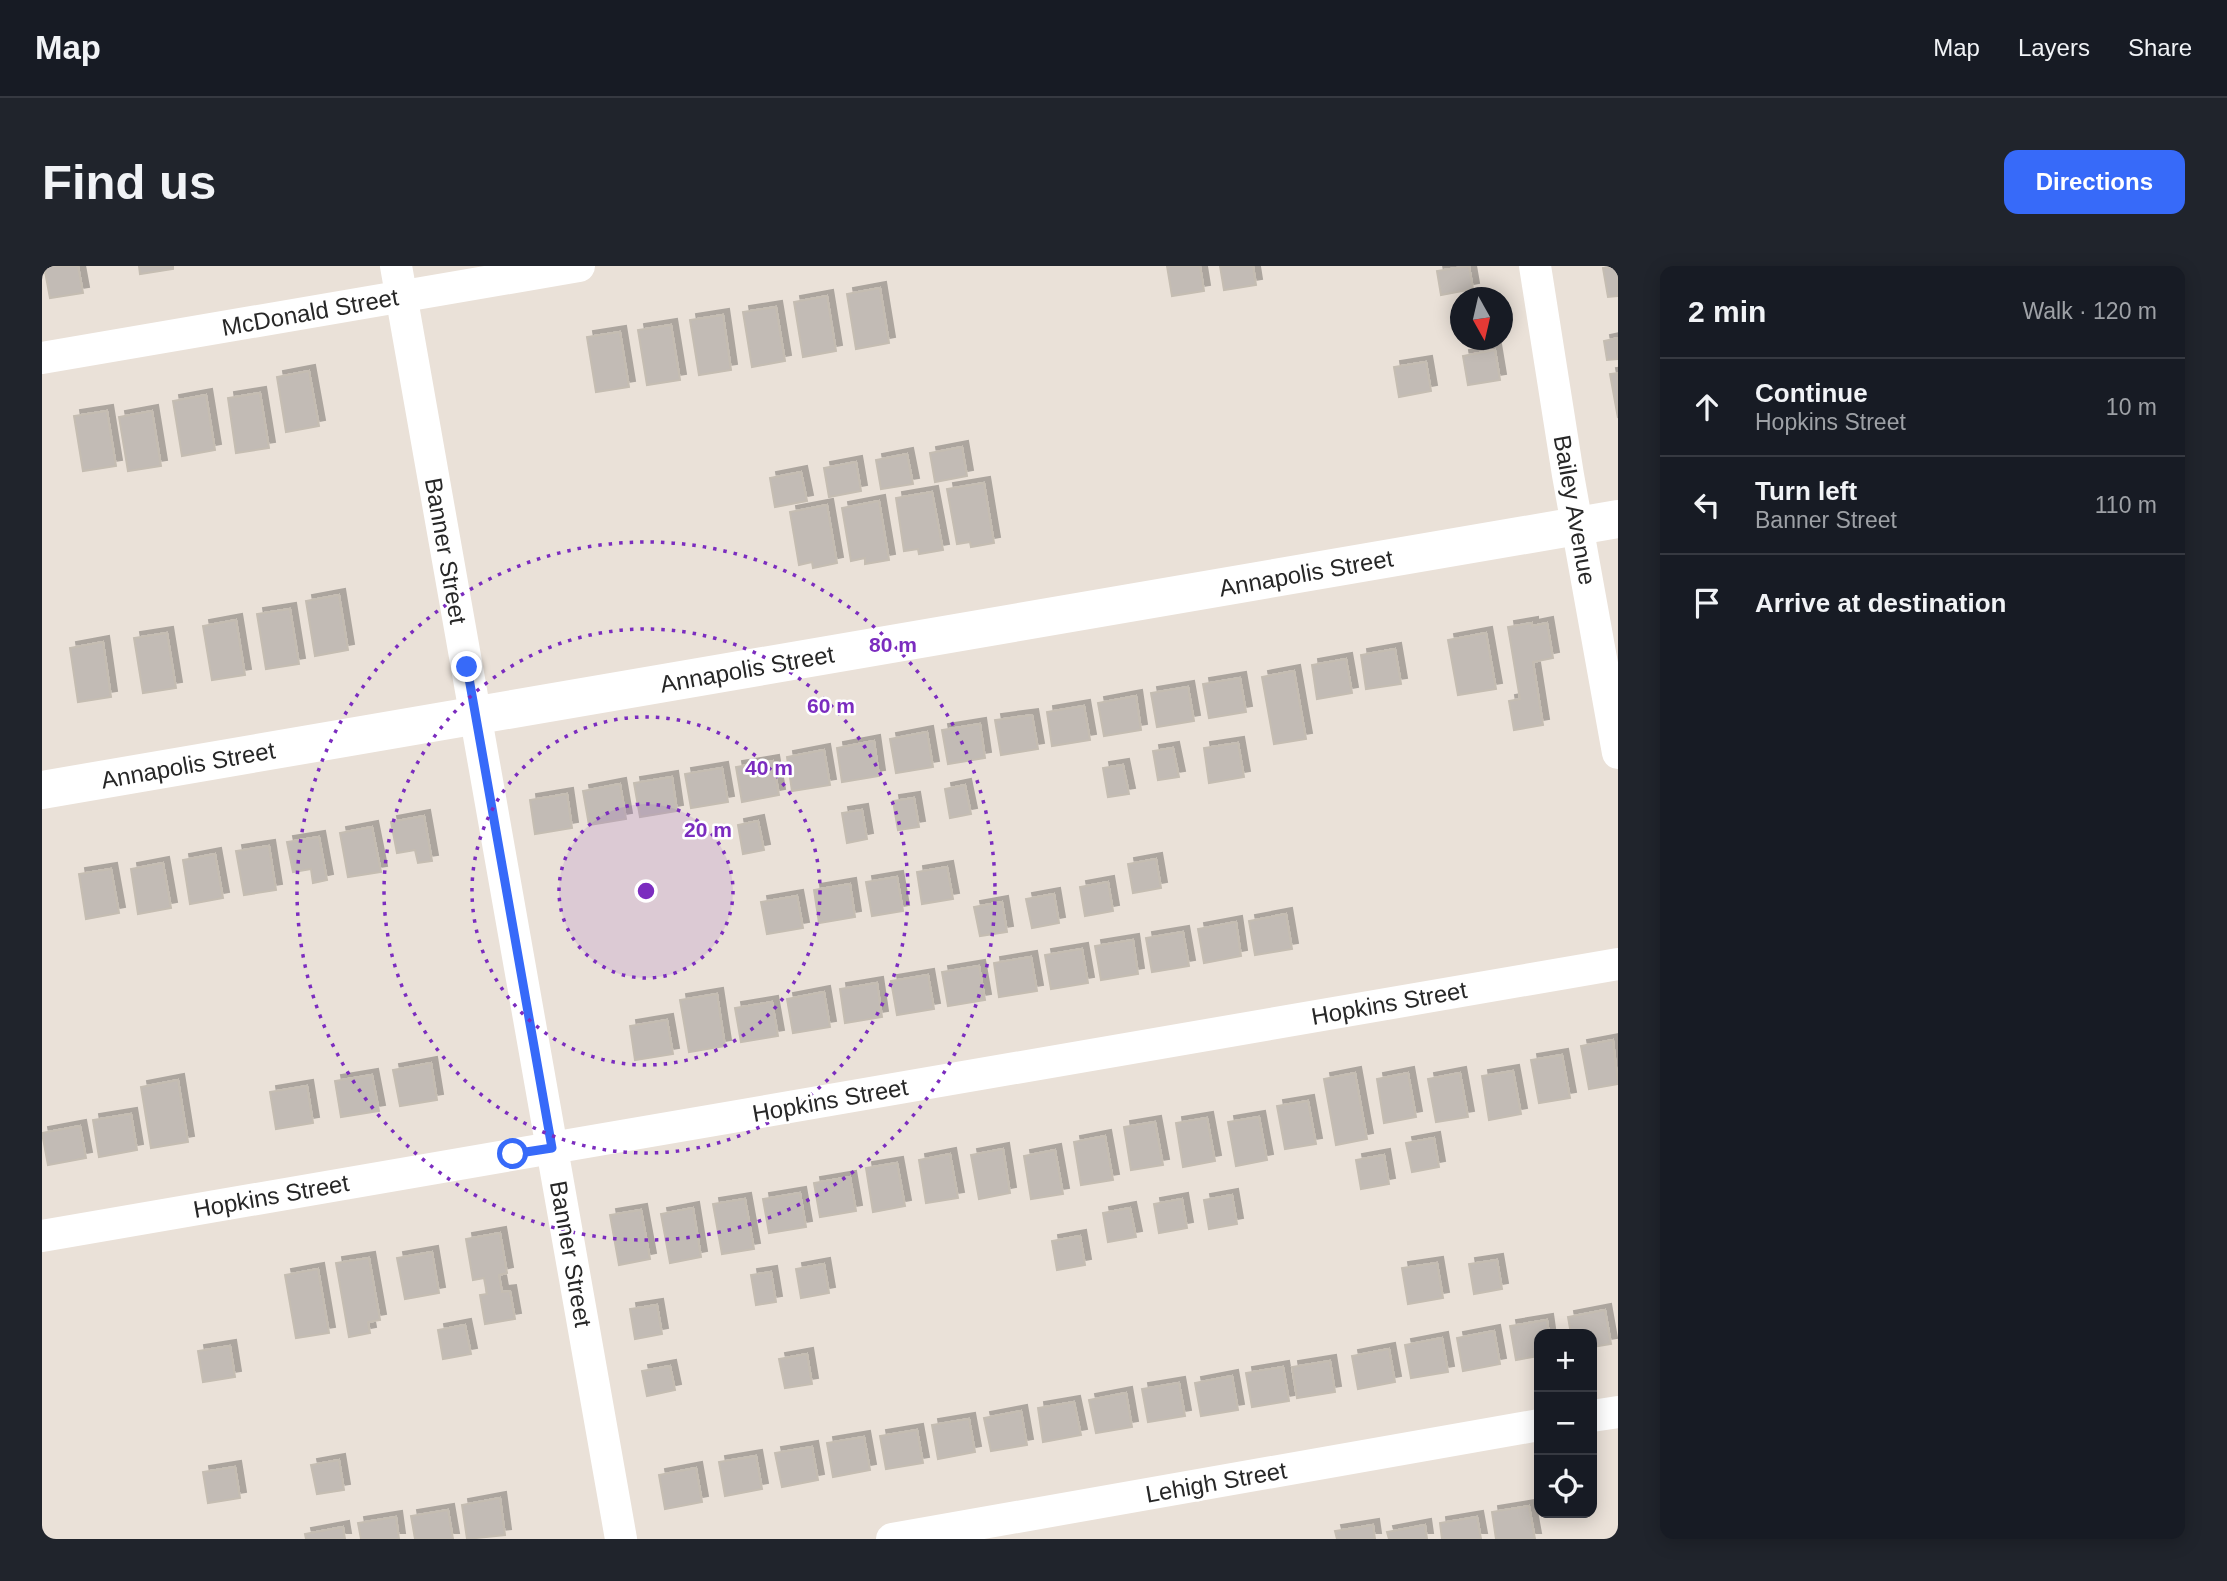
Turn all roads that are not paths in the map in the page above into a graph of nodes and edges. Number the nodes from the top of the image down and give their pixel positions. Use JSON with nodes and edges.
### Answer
{"nodes":[{"id":1,"x":396,"y":266,"type":"edge"},
{"id":2,"x":579,"y":266,"type":"edge"},
{"id":3,"x":1535,"y":266,"type":"edge"},
{"id":4,"x":401,"y":297,"type":"junction"},
{"id":5,"x":42,"y":358,"type":"edge"},
{"id":6,"x":1618,"y":519,"type":"edge"},
{"id":7,"x":1578,"y":526,"type":"junction"},
{"id":8,"x":476,"y":716,"type":"junction"},
{"id":9,"x":1618,"y":753,"type":"edge"},
{"id":10,"x":42,"y":790,"type":"edge"},
{"id":11,"x":1618,"y":964,"type":"edge"},
{"id":12,"x":552,"y":1148,"type":"junction"},
{"id":13,"x":42,"y":1236,"type":"edge"},
{"id":14,"x":1618,"y":1412,"type":"edge"},
{"id":15,"x":1597,"y":1415,"type":"edge"},
{"id":16,"x":1534,"y":1426,"type":"edge"},
{"id":17,"x":621,"y":1539,"type":"edge"},
{"id":18,"x":892,"y":1539,"type":"edge"}],
"edges":[{"from":1,"to":4,"type":"street","name":"Banner Street"},
{"from":2,"to":4,"type":"street","name":"McDonald Street"},
{"from":3,"to":7,"type":"street","name":"Bailey Avenue"},
{"from":4,"to":5,"type":"street","name":"McDonald Street"},
{"from":4,"to":8,"type":"street","name":"Banner Street"},
{"from":6,"to":7,"type":"street","name":"Annapolis Street"},
{"from":7,"to":8,"type":"street","name":"Annapolis Street"},
{"from":7,"to":9,"type":"street","name":"Bailey Avenue"},
{"from":8,"to":10,"type":"street","name":"Annapolis Street"},
{"from":8,"to":12,"type":"street","name":"Banner Street"},
{"from":11,"to":12,"type":"street","name":"Hopkins Street"},
{"from":12,"to":13,"type":"street","name":"Hopkins Street"},
{"from":12,"to":17,"type":"street","name":"Banner Street"},
{"from":14,"to":15,"type":"street"},
{"from":16,"to":18,"type":"street","name":"Lehigh Street"}]}
